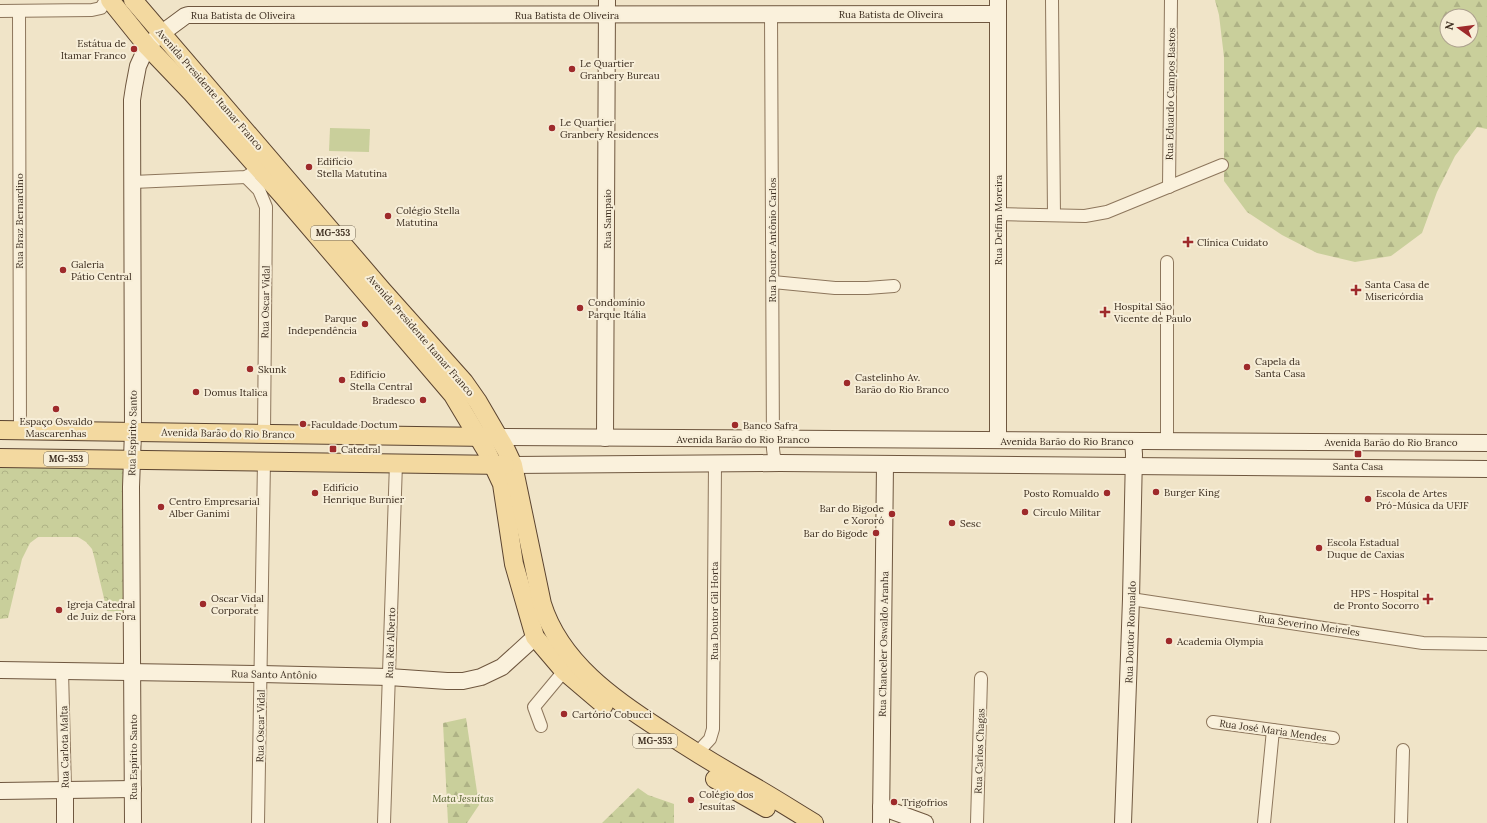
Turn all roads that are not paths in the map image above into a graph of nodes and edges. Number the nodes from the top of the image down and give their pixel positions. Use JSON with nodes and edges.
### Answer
{"nodes":[{"id":1,"x":106,"y":0,"type":"edge"},
{"id":2,"x":110,"y":0,"type":"edge"},
{"id":3,"x":868,"y":0,"type":"edge"},
{"id":4,"x":1052,"y":0,"type":"edge"},
{"id":5,"x":1171,"y":0,"type":"edge"},
{"id":6,"x":138,"y":3,"type":"edge"},
{"id":7,"x":345,"y":7,"type":"edge"},
{"id":8,"x":607,"y":7,"type":"edge"},
{"id":9,"x":998,"y":7,"type":"edge"},
{"id":10,"x":0,"y":12,"type":"edge"},
{"id":11,"x":19,"y":12,"type":"junction"},
{"id":12,"x":771,"y":14,"type":"junction"},
{"id":13,"x":856,"y":14,"type":"junction"},
{"id":14,"x":162,"y":33,"type":"junction"},
{"id":15,"x":147,"y":46,"type":"junction"},
{"id":16,"x":1222,"y":165,"type":"dead end"},
{"id":17,"x":250,"y":170,"type":"junction"},
{"id":18,"x":133,"y":182,"type":"junction"},
{"id":19,"x":1169,"y":187,"type":"junction"},
{"id":20,"x":284,"y":197,"type":"junction"},
{"id":21,"x":266,"y":207,"type":"junction"},
{"id":22,"x":998,"y":214,"type":"junction"},
{"id":23,"x":1054,"y":215,"type":"junction"},
{"id":24,"x":1167,"y":262,"type":"dead end"},
{"id":25,"x":773,"y":282,"type":"junction"},
{"id":26,"x":894,"y":286,"type":"dead end"},
{"id":27,"x":466,"y":415,"type":"junction"},
{"id":28,"x":0,"y":430,"type":"edge"},
{"id":29,"x":20,"y":430,"type":"junction"},
{"id":30,"x":133,"y":432,"type":"junction"},
{"id":31,"x":264,"y":434,"type":"junction"},
{"id":32,"x":461,"y":437,"type":"junction"},
{"id":33,"x":479,"y":437,"type":"junction"},
{"id":34,"x":498,"y":437,"type":"junction"},
{"id":35,"x":605,"y":438,"type":"junction"},
{"id":36,"x":772,"y":439,"type":"junction"},
{"id":37,"x":998,"y":440,"type":"junction"},
{"id":38,"x":1133,"y":441,"type":"junction"},
{"id":39,"x":1167,"y":441,"type":"junction"},
{"id":40,"x":1487,"y":443,"type":"edge"},
{"id":41,"x":0,"y":458,"type":"edge"},
{"id":42,"x":132,"y":459,"type":"junction"},
{"id":43,"x":264,"y":461,"type":"junction"},
{"id":44,"x":396,"y":463,"type":"junction"},
{"id":45,"x":715,"y":464,"type":"junction"},
{"id":46,"x":780,"y":464,"type":"junction"},
{"id":47,"x":885,"y":464,"type":"junction"},
{"id":48,"x":494,"y":465,"type":"junction"},
{"id":49,"x":513,"y":465,"type":"junction"},
{"id":50,"x":1134,"y":466,"type":"junction"},
{"id":51,"x":1487,"y":469,"type":"edge"},
{"id":52,"x":1131,"y":599,"type":"junction"},
{"id":53,"x":535,"y":637,"type":"junction"},
{"id":54,"x":1487,"y":644,"type":"edge"},
{"id":55,"x":0,"y":670,"type":"edge"},
{"id":56,"x":62,"y":671,"type":"junction"},
{"id":57,"x":564,"y":671,"type":"junction"},
{"id":58,"x":132,"y":672,"type":"junction"},
{"id":59,"x":260,"y":674,"type":"junction"},
{"id":60,"x":389,"y":677,"type":"junction"},
{"id":61,"x":981,"y":678,"type":"dead end"},
{"id":62,"x":602,"y":688,"type":"junction"},
{"id":63,"x":1212,"y":722,"type":"dead end"},
{"id":64,"x":541,"y":726,"type":"dead end"},
{"id":65,"x":1273,"y":730,"type":"junction"},
{"id":66,"x":1333,"y":738,"type":"dead end"},
{"id":67,"x":1404,"y":750,"type":"dead end"},
{"id":68,"x":697,"y":753,"type":"junction"},
{"id":69,"x":65,"y":789,"type":"junction"},
{"id":70,"x":133,"y":789,"type":"junction"},
{"id":71,"x":0,"y":791,"type":"edge"},
{"id":72,"x":881,"y":807,"type":"junction"},
{"id":73,"x":65,"y":823,"type":"edge"},
{"id":74,"x":133,"y":823,"type":"edge"},
{"id":75,"x":258,"y":823,"type":"edge"},
{"id":76,"x":384,"y":823,"type":"edge"},
{"id":77,"x":790,"y":823,"type":"edge"},
{"id":78,"x":814,"y":823,"type":"edge"},
{"id":79,"x":881,"y":823,"type":"edge"},
{"id":80,"x":925,"y":823,"type":"edge"},
{"id":81,"x":977,"y":823,"type":"edge"},
{"id":82,"x":1123,"y":823,"type":"edge"},
{"id":83,"x":1264,"y":823,"type":"edge"},
{"id":84,"x":1400,"y":823,"type":"edge"}],
"edges":[{"from":1,"to":11,"type":"street"},
{"from":2,"to":15,"type":"main road","name":"Avenida Presidente Itamar Franco"},
{"from":3,"to":13,"type":"street"},
{"from":4,"to":23,"type":"street"},
{"from":5,"to":19,"type":"street","name":"Rua Eduardo Campos Bastos"},
{"from":6,"to":14,"type":"main road","name":"Avenida Presidente Itamar Franco","number":"MG-353"},
{"from":7,"to":8,"type":"street","name":"Rua Batista de Oliveira"},
{"from":7,"to":14,"type":"street","name":"Rua Batista de Oliveira"},
{"from":8,"to":12,"type":"street","name":"Rua Batista de Oliveira"},
{"from":8,"to":35,"type":"street","name":"Rua Sampaio"},
{"from":9,"to":13,"type":"street","name":"Rua Batista de Oliveira"},
{"from":9,"to":22,"type":"street","name":"Rua Delfim Moreira"},
{"from":10,"to":11,"type":"street"},
{"from":11,"to":29,"type":"street","name":"Rua Braz Bernardino"},
{"from":12,"to":13,"type":"street","name":"Rua Batista de Oliveira"},
{"from":12,"to":25,"type":"street","name":"Rua Doutor Antônio Carlos"},
{"from":14,"to":15,"type":"street","name":"Rua Batista de Oliveira"},
{"from":14,"to":34,"type":"main road","name":"Avenida Presidente Itamar Franco","number":"MG-353"},
{"from":15,"to":17,"type":"main road","name":"Avenida Presidente Itamar Franco"},
{"from":15,"to":18,"type":"street","name":"Rua Espírito Santo"},
{"from":16,"to":19,"type":"street"},
{"from":17,"to":18,"type":"street"},
{"from":17,"to":20,"type":"main road","name":"Avenida Presidente Itamar Franco"},
{"from":17,"to":21,"type":"street","name":"Rua Oscar Vidal"},
{"from":18,"to":30,"type":"street","name":"Rua Espírito Santo"},
{"from":19,"to":23,"type":"street"},
{"from":20,"to":21,"type":"street"},
{"from":20,"to":27,"type":"main road","name":"Avenida Presidente Itamar Franco"},
{"from":21,"to":31,"type":"street","name":"Rua Oscar Vidal"},
{"from":22,"to":23,"type":"street"},
{"from":22,"to":37,"type":"street","name":"Rua Delfim Moreira"},
{"from":24,"to":39,"type":"street"},
{"from":25,"to":26,"type":"street"},
{"from":25,"to":36,"type":"street","name":"Rua Doutor Antônio Carlos"},
{"from":27,"to":32,"type":"main road"},
{"from":27,"to":33,"type":"main road","name":"Avenida Presidente Itamar Franco"},
{"from":28,"to":29,"type":"main road","name":"Avenida Barão do Rio Branco"},
{"from":29,"to":30,"type":"main road","name":"Avenida Barão do Rio Branco"},
{"from":30,"to":31,"type":"main road","name":"Avenida Barão do Rio Branco"},
{"from":30,"to":42,"type":"street","name":"Rua Espírito Santo"},
{"from":31,"to":32,"type":"main road","name":"Avenida Barão do Rio Branco"},
{"from":32,"to":33,"type":"main road","name":"Avenida Barão do Rio Branco"},
{"from":33,"to":34,"type":"main road","name":"Avenida Barão do Rio Branco"},
{"from":33,"to":48,"type":"main road","name":"Avenida Presidente Itamar Franco"},
{"from":34,"to":35,"type":"street","name":"Avenida Barão do Rio Branco"},
{"from":34,"to":49,"type":"main road","name":"Avenida Presidente Itamar Franco","number":"MG-353"},
{"from":35,"to":36,"type":"street","name":"Avenida Barão do Rio Branco"},
{"from":36,"to":37,"type":"street","name":"Avenida Barão do Rio Branco"},
{"from":36,"to":46,"type":"street","name":"Rua Doutor Antônio Carlos"},
{"from":37,"to":38,"type":"street","name":"Avenida Barão do Rio Branco"},
{"from":38,"to":39,"type":"street","name":"Avenida Barão do Rio Branco"},
{"from":38,"to":50,"type":"street","name":"Rua Doutor Romualdo"},
{"from":39,"to":40,"type":"street","name":"Avenida Barão do Rio Branco"},
{"from":41,"to":42,"type":"main road","number":"MG-353"},
{"from":42,"to":43,"type":"main road","number":"MG-353"},
{"from":42,"to":58,"type":"street","name":"Rua Espírito Santo"},
{"from":43,"to":44,"type":"main road","number":"MG-353"},
{"from":43,"to":59,"type":"street","name":"Rua Oscar Vidal"},
{"from":44,"to":48,"type":"main road","number":"MG-353"},
{"from":44,"to":60,"type":"street","name":"Rua Rei Alberto"},
{"from":45,"to":46,"type":"street"},
{"from":45,"to":49,"type":"street"},
{"from":45,"to":68,"type":"street","name":"Rua Doutor Gil Horta"},
{"from":46,"to":47,"type":"street"},
{"from":47,"to":50,"type":"street"},
{"from":47,"to":72,"type":"street","name":"Rua Chanceler Oswaldo Aranha"},
{"from":48,"to":49,"type":"main road"},
{"from":48,"to":53,"type":"main road","name":"Avenida Presidente Itamar Franco","number":"MG-353"},
{"from":49,"to":62,"type":"main road","name":"Avenida Presidente Itamar Franco","number":"MG-353"},
{"from":50,"to":51,"type":"street"},
{"from":50,"to":52,"type":"street","name":"Rua Doutor Romualdo"},
{"from":52,"to":54,"type":"street","name":"Rua Severino Meireles"},
{"from":52,"to":82,"type":"street","name":"Rua Doutor Romualdo"},
{"from":53,"to":57,"type":"main road","name":"Avenida Presidente Itamar Franco","number":"MG-353"},
{"from":53,"to":60,"type":"street","name":"Rua Santo Antônio"},
{"from":53,"to":62,"type":"main road"},
{"from":55,"to":56,"type":"street","name":"Rua Santo Antônio"},
{"from":56,"to":58,"type":"street","name":"Rua Santo Antônio"},
{"from":56,"to":69,"type":"street","name":"Rua Carlota Malta"},
{"from":57,"to":64,"type":"street"},
{"from":57,"to":77,"type":"main road","name":"Avenida Presidente Itamar Franco","number":"MG-353"},
{"from":58,"to":59,"type":"street","name":"Rua Santo Antônio"},
{"from":58,"to":70,"type":"street","name":"Rua Espírito Santo"},
{"from":59,"to":60,"type":"street","name":"Rua Santo Antônio"},
{"from":59,"to":75,"type":"street","name":"Rua Oscar Vidal"},
{"from":60,"to":76,"type":"street","name":"Rua Rei Alberto"},
{"from":61,"to":81,"type":"street","name":"Rua Carlos Chagas"},
{"from":62,"to":68,"type":"main road","name":"Avenida Presidente Itamar Franco","number":"MG-353"},
{"from":63,"to":65,"type":"street","name":"Rua José Maria Mendes"},
{"from":65,"to":66,"type":"street","name":"Rua José Maria Mendes"},
{"from":65,"to":83,"type":"street"},
{"from":67,"to":84,"type":"street"},
{"from":68,"to":78,"type":"main road","name":"Avenida Presidente Itamar Franco","number":"MG-353"},
{"from":69,"to":70,"type":"street"},
{"from":69,"to":71,"type":"street"},
{"from":69,"to":73,"type":"street","name":"Rua Carlota Malta"},
{"from":70,"to":74,"type":"street","name":"Rua Espírito Santo"},
{"from":72,"to":79,"type":"street","name":"Rua Chanceler Oswaldo Aranha"},
{"from":72,"to":80,"type":"street"}]}
